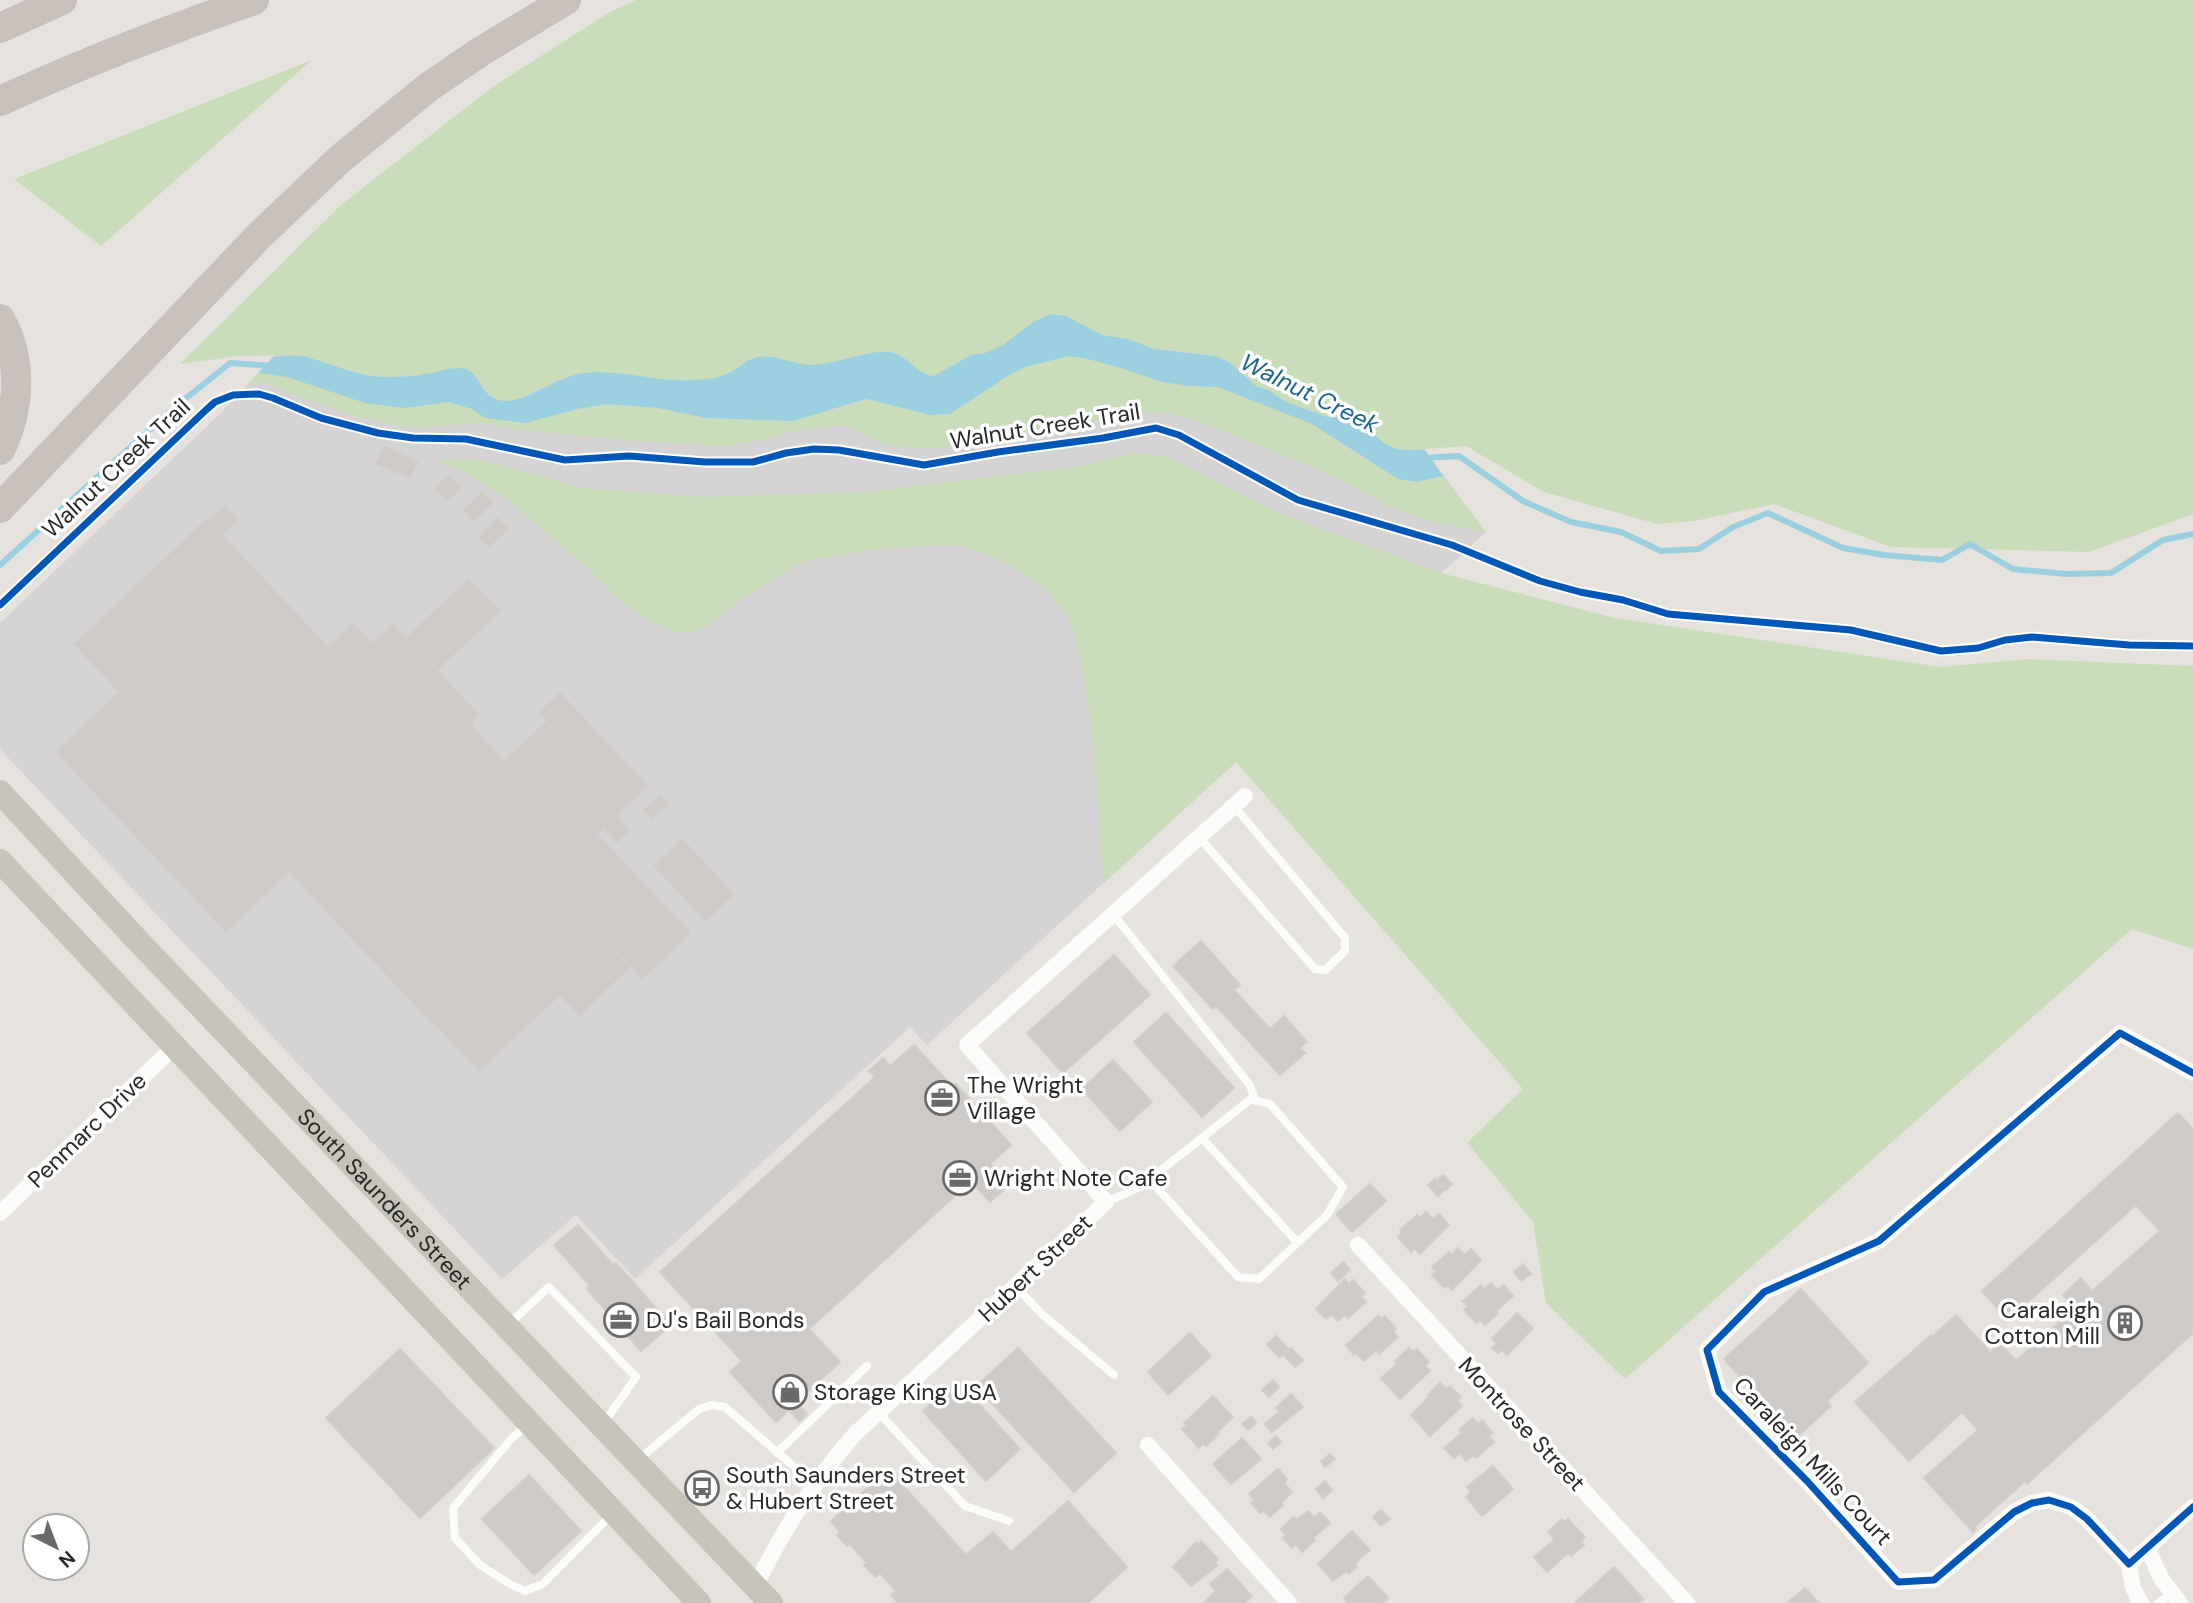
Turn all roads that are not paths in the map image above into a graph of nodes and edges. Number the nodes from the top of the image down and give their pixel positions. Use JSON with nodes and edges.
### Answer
{"nodes":[{"id":1,"x":62,"y":0,"type":"edge"},
{"id":2,"x":254,"y":0,"type":"edge"},
{"id":3,"x":566,"y":0,"type":"edge"},
{"id":4,"x":0,"y":28,"type":"edge"},
{"id":5,"x":0,"y":101,"type":"edge"},
{"id":6,"x":0,"y":319,"type":"edge"},
{"id":7,"x":0,"y":450,"type":"edge"},
{"id":8,"x":0,"y":508,"type":"edge"},
{"id":9,"x":0,"y":792,"type":"edge"},
{"id":10,"x":1240,"y":801,"type":"joint"},
{"id":11,"x":1199,"y":837,"type":"junction"},
{"id":12,"x":0,"y":860,"type":"edge"},
{"id":13,"x":1113,"y":914,"type":"junction"},
{"id":14,"x":174,"y":1047,"type":"junction"},
{"id":15,"x":2193,"y":1073,"type":"edge"},
{"id":16,"x":1256,"y":1101,"type":"junction"},
{"id":17,"x":1202,"y":1138,"type":"junction"},
{"id":18,"x":1150,"y":1180,"type":"junction"},
{"id":19,"x":1106,"y":1202,"type":"junction"},
{"id":20,"x":0,"y":1213,"type":"edge"},
{"id":21,"x":1297,"y":1242,"type":"junction"},
{"id":22,"x":1358,"y":1245,"type":"dead end"},
{"id":23,"x":1016,"y":1286,"type":"junction"},
{"id":24,"x":507,"y":1326,"type":"junction"},
{"id":25,"x":867,"y":1366,"type":"dead end"},
{"id":26,"x":1114,"y":1375,"type":"dead end"},
{"id":27,"x":879,"y":1413,"type":"junction"},
{"id":28,"x":529,"y":1423,"type":"junction"},
{"id":29,"x":602,"y":1426,"type":"junction"},
{"id":30,"x":1148,"y":1445,"type":"dead end"},
{"id":31,"x":778,"y":1453,"type":"junction"},
{"id":32,"x":636,"y":1461,"type":"junction"},
{"id":33,"x":815,"y":1485,"type":"junction"},
{"id":34,"x":2193,"y":1507,"type":"edge"},
{"id":35,"x":613,"y":1513,"type":"junction"},
{"id":36,"x":1009,"y":1521,"type":"dead end"},
{"id":37,"x":2148,"y":1549,"type":"junction"},
{"id":38,"x":2129,"y":1564,"type":"junction"},
{"id":39,"x":763,"y":1595,"type":"edge"},
{"id":40,"x":2176,"y":1598,"type":"edge"},
{"id":41,"x":699,"y":1603,"type":"edge"},
{"id":42,"x":1289,"y":1603,"type":"edge"},
{"id":43,"x":1686,"y":1603,"type":"edge"},
{"id":44,"x":2141,"y":1603,"type":"edge"},
{"id":45,"x":2158,"y":1603,"type":"edge"}],
"edges":[{"from":1,"to":4,"type":"highway"},
{"from":2,"to":5,"type":"highway"},
{"from":3,"to":8,"type":"highway"},
{"from":6,"to":7,"type":"highway"},
{"from":9,"to":24,"type":"main road","name":"South Saunders Street"},
{"from":10,"to":11,"type":"street","name":"Hubert Street"},
{"from":10,"to":11,"type":"lane"},
{"from":11,"to":13,"type":"street","name":"Hubert Street"},
{"from":12,"to":14,"type":"main road"},
{"from":13,"to":16,"type":"lane"},
{"from":13,"to":19,"type":"street","name":"Hubert Street"},
{"from":14,"to":20,"type":"street","name":"Penmarc Drive"},
{"from":14,"to":28,"type":"main road"},
{"from":15,"to":38,"type":"street","name":"Caraleigh Mills Court"},
{"from":16,"to":17,"type":"lane"},
{"from":16,"to":21,"type":"lane"},
{"from":17,"to":18,"type":"lane"},
{"from":17,"to":21,"type":"lane"},
{"from":18,"to":19,"type":"lane"},
{"from":18,"to":21,"type":"lane"},
{"from":19,"to":23,"type":"street","name":"Hubert Street"},
{"from":22,"to":43,"type":"street","name":"Montrose Street"},
{"from":23,"to":26,"type":"lane"},
{"from":23,"to":27,"type":"street","name":"Hubert Street"},
{"from":24,"to":29,"type":"main road","name":"South Saunders Street"},
{"from":24,"to":29,"type":"lane"},
{"from":25,"to":31,"type":"lane"},
{"from":27,"to":33,"type":"street","name":"Hubert Street"},
{"from":27,"to":36,"type":"lane"},
{"from":28,"to":35,"type":"main road"},
{"from":28,"to":35,"type":"lane"},
{"from":29,"to":32,"type":"main road","name":"South Saunders Street"},
{"from":30,"to":42,"type":"street"},
{"from":31,"to":32,"type":"lane"},
{"from":31,"to":33,"type":"lane"},
{"from":32,"to":39,"type":"main road","name":"South Saunders Street"},
{"from":33,"to":39,"type":"street","name":"Hubert Street"},
{"from":34,"to":37,"type":"street"},
{"from":35,"to":41,"type":"main road"},
{"from":37,"to":38,"type":"street"},
{"from":37,"to":40,"type":"street"},
{"from":38,"to":44,"type":"street","name":"Caraleigh Mills Court"},
{"from":40,"to":45,"type":"lane"}]}
